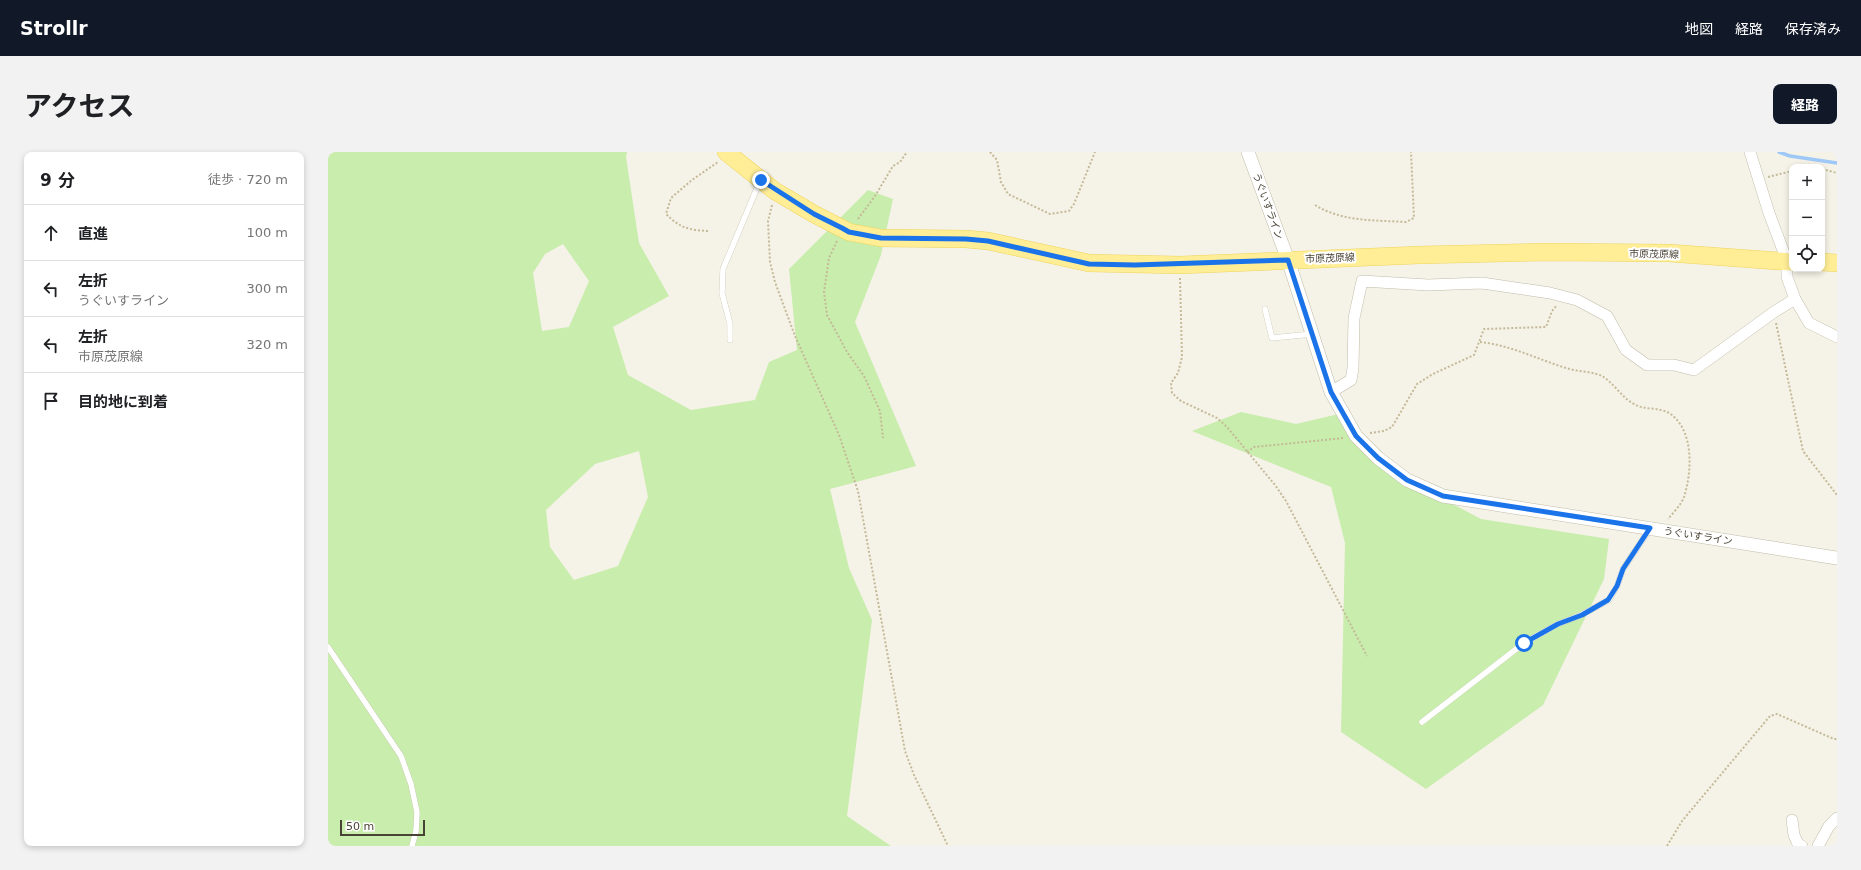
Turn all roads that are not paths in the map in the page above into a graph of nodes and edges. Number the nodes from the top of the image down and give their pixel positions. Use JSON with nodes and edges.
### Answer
{"nodes":[{"id":1,"x":1248,"y":152,"type":"edge"},
{"id":2,"x":1750,"y":152,"type":"edge"},
{"id":3,"x":728,"y":153,"type":"edge"},
{"id":4,"x":761,"y":180,"type":"junction"},
{"id":5,"x":1789,"y":258,"type":"edge"},
{"id":6,"x":1288,"y":260,"type":"junction"},
{"id":7,"x":1789,"y":261,"type":"edge"},
{"id":8,"x":1825,"y":262,"type":"edge"},
{"id":9,"x":1837,"y":263,"type":"edge"},
{"id":10,"x":1789,"y":266,"type":"edge"},
{"id":11,"x":1795,"y":299,"type":"junction"},
{"id":12,"x":1265,"y":309,"type":"dead end"},
{"id":13,"x":1312,"y":334,"type":"junction"},
{"id":14,"x":1837,"y":337,"type":"edge"},
{"id":15,"x":730,"y":340,"type":"dead end"},
{"id":16,"x":1331,"y":392,"type":"junction"},
{"id":17,"x":1655,"y":529,"type":"junction"},
{"id":18,"x":1837,"y":558,"type":"edge"},
{"id":19,"x":328,"y":647,"type":"edge"},
{"id":20,"x":1422,"y":722,"type":"dead end"},
{"id":21,"x":1837,"y":818,"type":"edge"},
{"id":22,"x":1792,"y":820,"type":"dead end"},
{"id":23,"x":412,"y":846,"type":"edge"},
{"id":24,"x":1802,"y":846,"type":"edge"},
{"id":25,"x":1818,"y":846,"type":"edge"}],
"edges":[{"from":1,"to":6,"type":"street","name":"うぐいすライン"},
{"from":2,"to":5,"type":"street"},
{"from":3,"to":4,"type":"main road","name":"市原茂原線"},
{"from":4,"to":6,"type":"main road","name":"市原茂原線"},
{"from":4,"to":15,"type":"lane"},
{"from":6,"to":7,"type":"main road","name":"市原茂原線"},
{"from":6,"to":13,"type":"street","name":"うぐいすライン"},
{"from":8,"to":9,"type":"main road"},
{"from":10,"to":11,"type":"street"},
{"from":11,"to":14,"type":"street"},
{"from":11,"to":16,"type":"street"},
{"from":12,"to":13,"type":"lane"},
{"from":13,"to":16,"type":"street","name":"うぐいすライン"},
{"from":16,"to":17,"type":"street","name":"うぐいすライン"},
{"from":17,"to":18,"type":"street","name":"うぐいすライン"},
{"from":17,"to":20,"type":"lane"},
{"from":19,"to":23,"type":"lane"},
{"from":21,"to":25,"type":"street"},
{"from":22,"to":24,"type":"street"}]}
